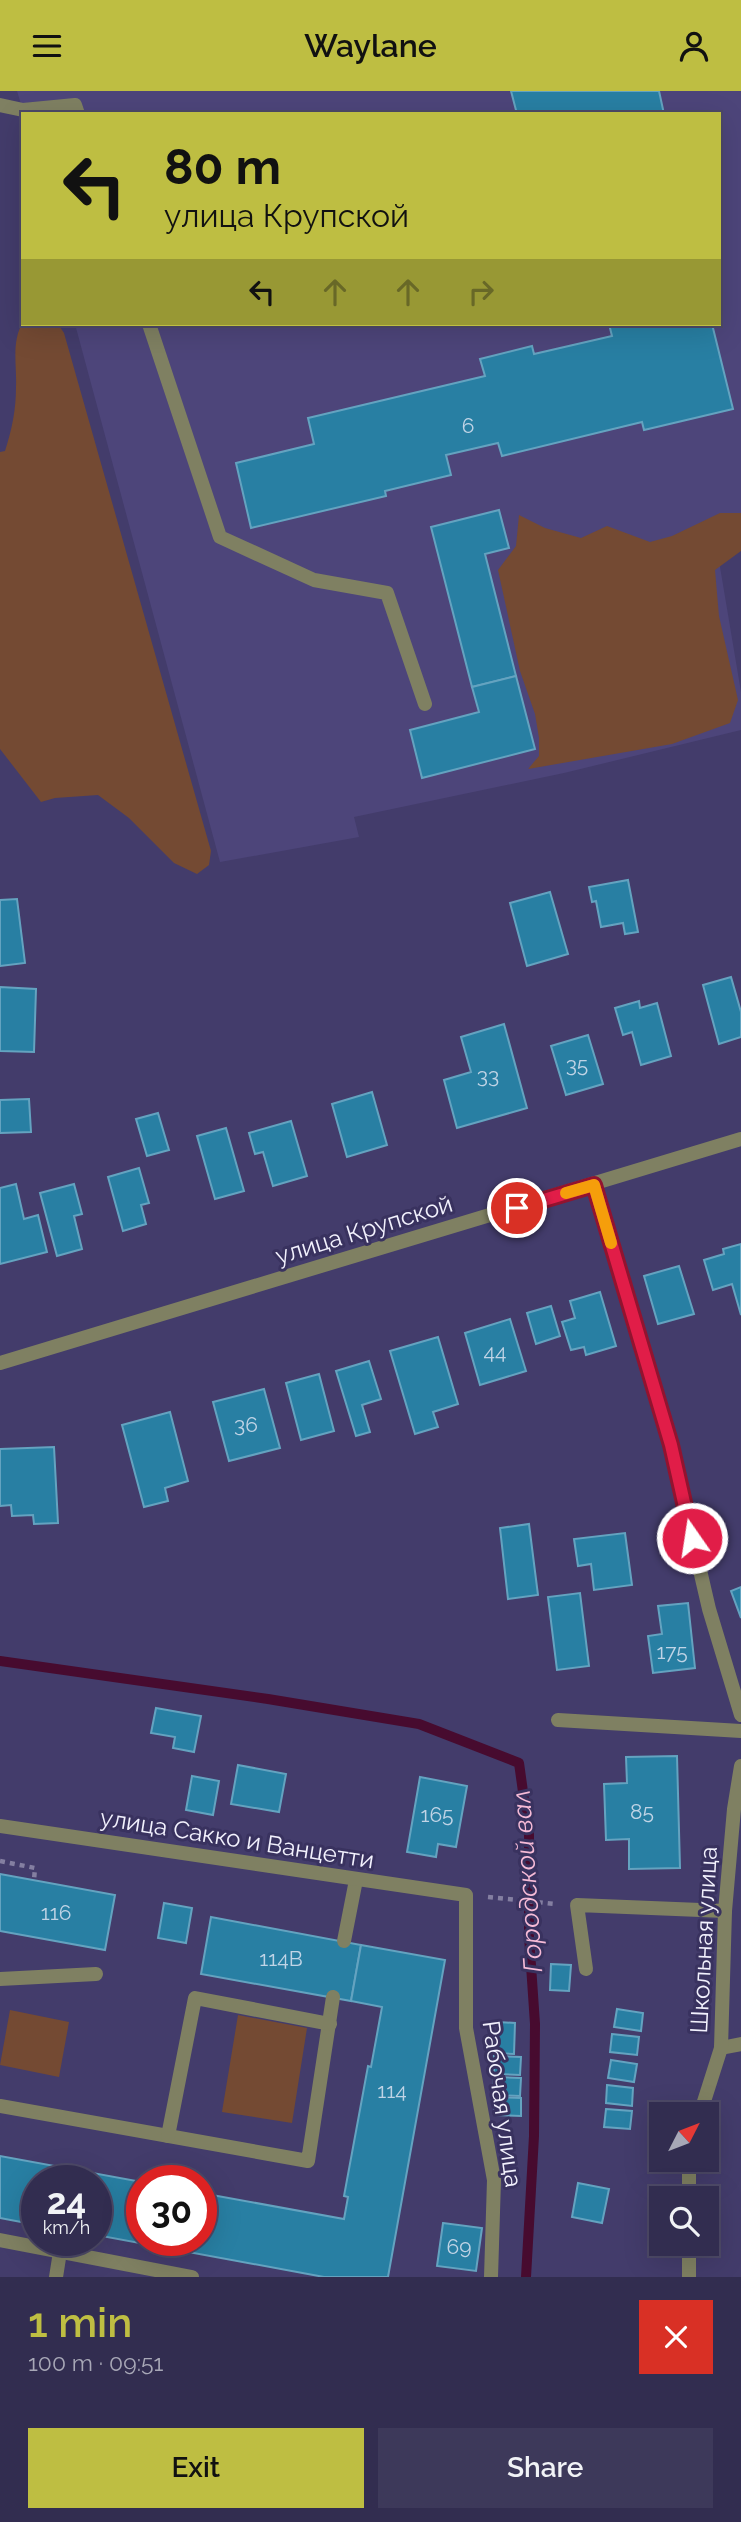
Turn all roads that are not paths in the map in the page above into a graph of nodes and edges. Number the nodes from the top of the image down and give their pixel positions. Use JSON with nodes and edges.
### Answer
{"nodes":[{"id":1,"x":0,"y":105,"type":"edge"},
{"id":2,"x":77,"y":112,"type":"edge"},
{"id":3,"x":150,"y":326,"type":"edge"},
{"id":4,"x":425,"y":704,"type":"dead end"},
{"id":5,"x":741,"y":1139,"type":"edge"},
{"id":6,"x":594,"y":1185,"type":"junction"},
{"id":7,"x":0,"y":1363,"type":"edge"},
{"id":8,"x":741,"y":1715,"type":"edge"},
{"id":9,"x":558,"y":1720,"type":"dead end"},
{"id":10,"x":741,"y":1731,"type":"edge"},
{"id":11,"x":741,"y":1766,"type":"edge"},
{"id":12,"x":0,"y":1826,"type":"edge"},
{"id":13,"x":356,"y":1880,"type":"junction"},
{"id":14,"x":467,"y":1895,"type":"joint"},
{"id":15,"x":725,"y":1911,"type":"junction"},
{"id":16,"x":344,"y":1941,"type":"dead end"},
{"id":17,"x":586,"y":1969,"type":"dead end"},
{"id":18,"x":96,"y":1973,"type":"dead end"},
{"id":19,"x":0,"y":1979,"type":"edge"},
{"id":20,"x":333,"y":1997,"type":"dead end"},
{"id":21,"x":330,"y":2024,"type":"junction"},
{"id":22,"x":741,"y":2044,"type":"edge"},
{"id":23,"x":722,"y":2047,"type":"junction"},
{"id":24,"x":704,"y":2102,"type":"edge"},
{"id":25,"x":0,"y":2106,"type":"edge"},
{"id":26,"x":169,"y":2136,"type":"junction"},
{"id":27,"x":0,"y":2240,"type":"edge"},
{"id":28,"x":21,"y":2244,"type":"edge"},
{"id":29,"x":59,"y":2256,"type":"edge"},
{"id":30,"x":81,"y":2256,"type":"edge"},
{"id":31,"x":689,"y":2256,"type":"edge"},
{"id":32,"x":56,"y":2277,"type":"edge"},
{"id":33,"x":192,"y":2277,"type":"edge"},
{"id":34,"x":491,"y":2277,"type":"edge"},
{"id":35,"x":689,"y":2277,"type":"edge"}],
"edges":[{"from":1,"to":2,"type":"street"},
{"from":3,"to":4,"type":"street"},
{"from":5,"to":6,"type":"street","name":"улица Крупской"},
{"from":6,"to":7,"type":"street","name":"улица Крупской"},
{"from":6,"to":8,"type":"street"},
{"from":9,"to":10,"type":"street"},
{"from":11,"to":15,"type":"street","name":"Школьная улица"},
{"from":12,"to":13,"type":"street","name":"улица Сакко и Ванцетти"},
{"from":13,"to":14,"type":"street","name":"улица Сакко и Ванцетти"},
{"from":13,"to":16,"type":"street"},
{"from":14,"to":34,"type":"street","name":"Рабочая улица"},
{"from":15,"to":17,"type":"street"},
{"from":15,"to":23,"type":"street","name":"Школьная улица"},
{"from":18,"to":19,"type":"street"},
{"from":20,"to":21,"type":"street"},
{"from":21,"to":26,"type":"street"},
{"from":21,"to":26,"type":"street"},
{"from":22,"to":23,"type":"street"},
{"from":23,"to":24,"type":"street","name":"Школьная улица"},
{"from":25,"to":26,"type":"street"},
{"from":27,"to":28,"type":"street"},
{"from":29,"to":32,"type":"street"},
{"from":30,"to":33,"type":"street"},
{"from":31,"to":35,"type":"street"}]}
